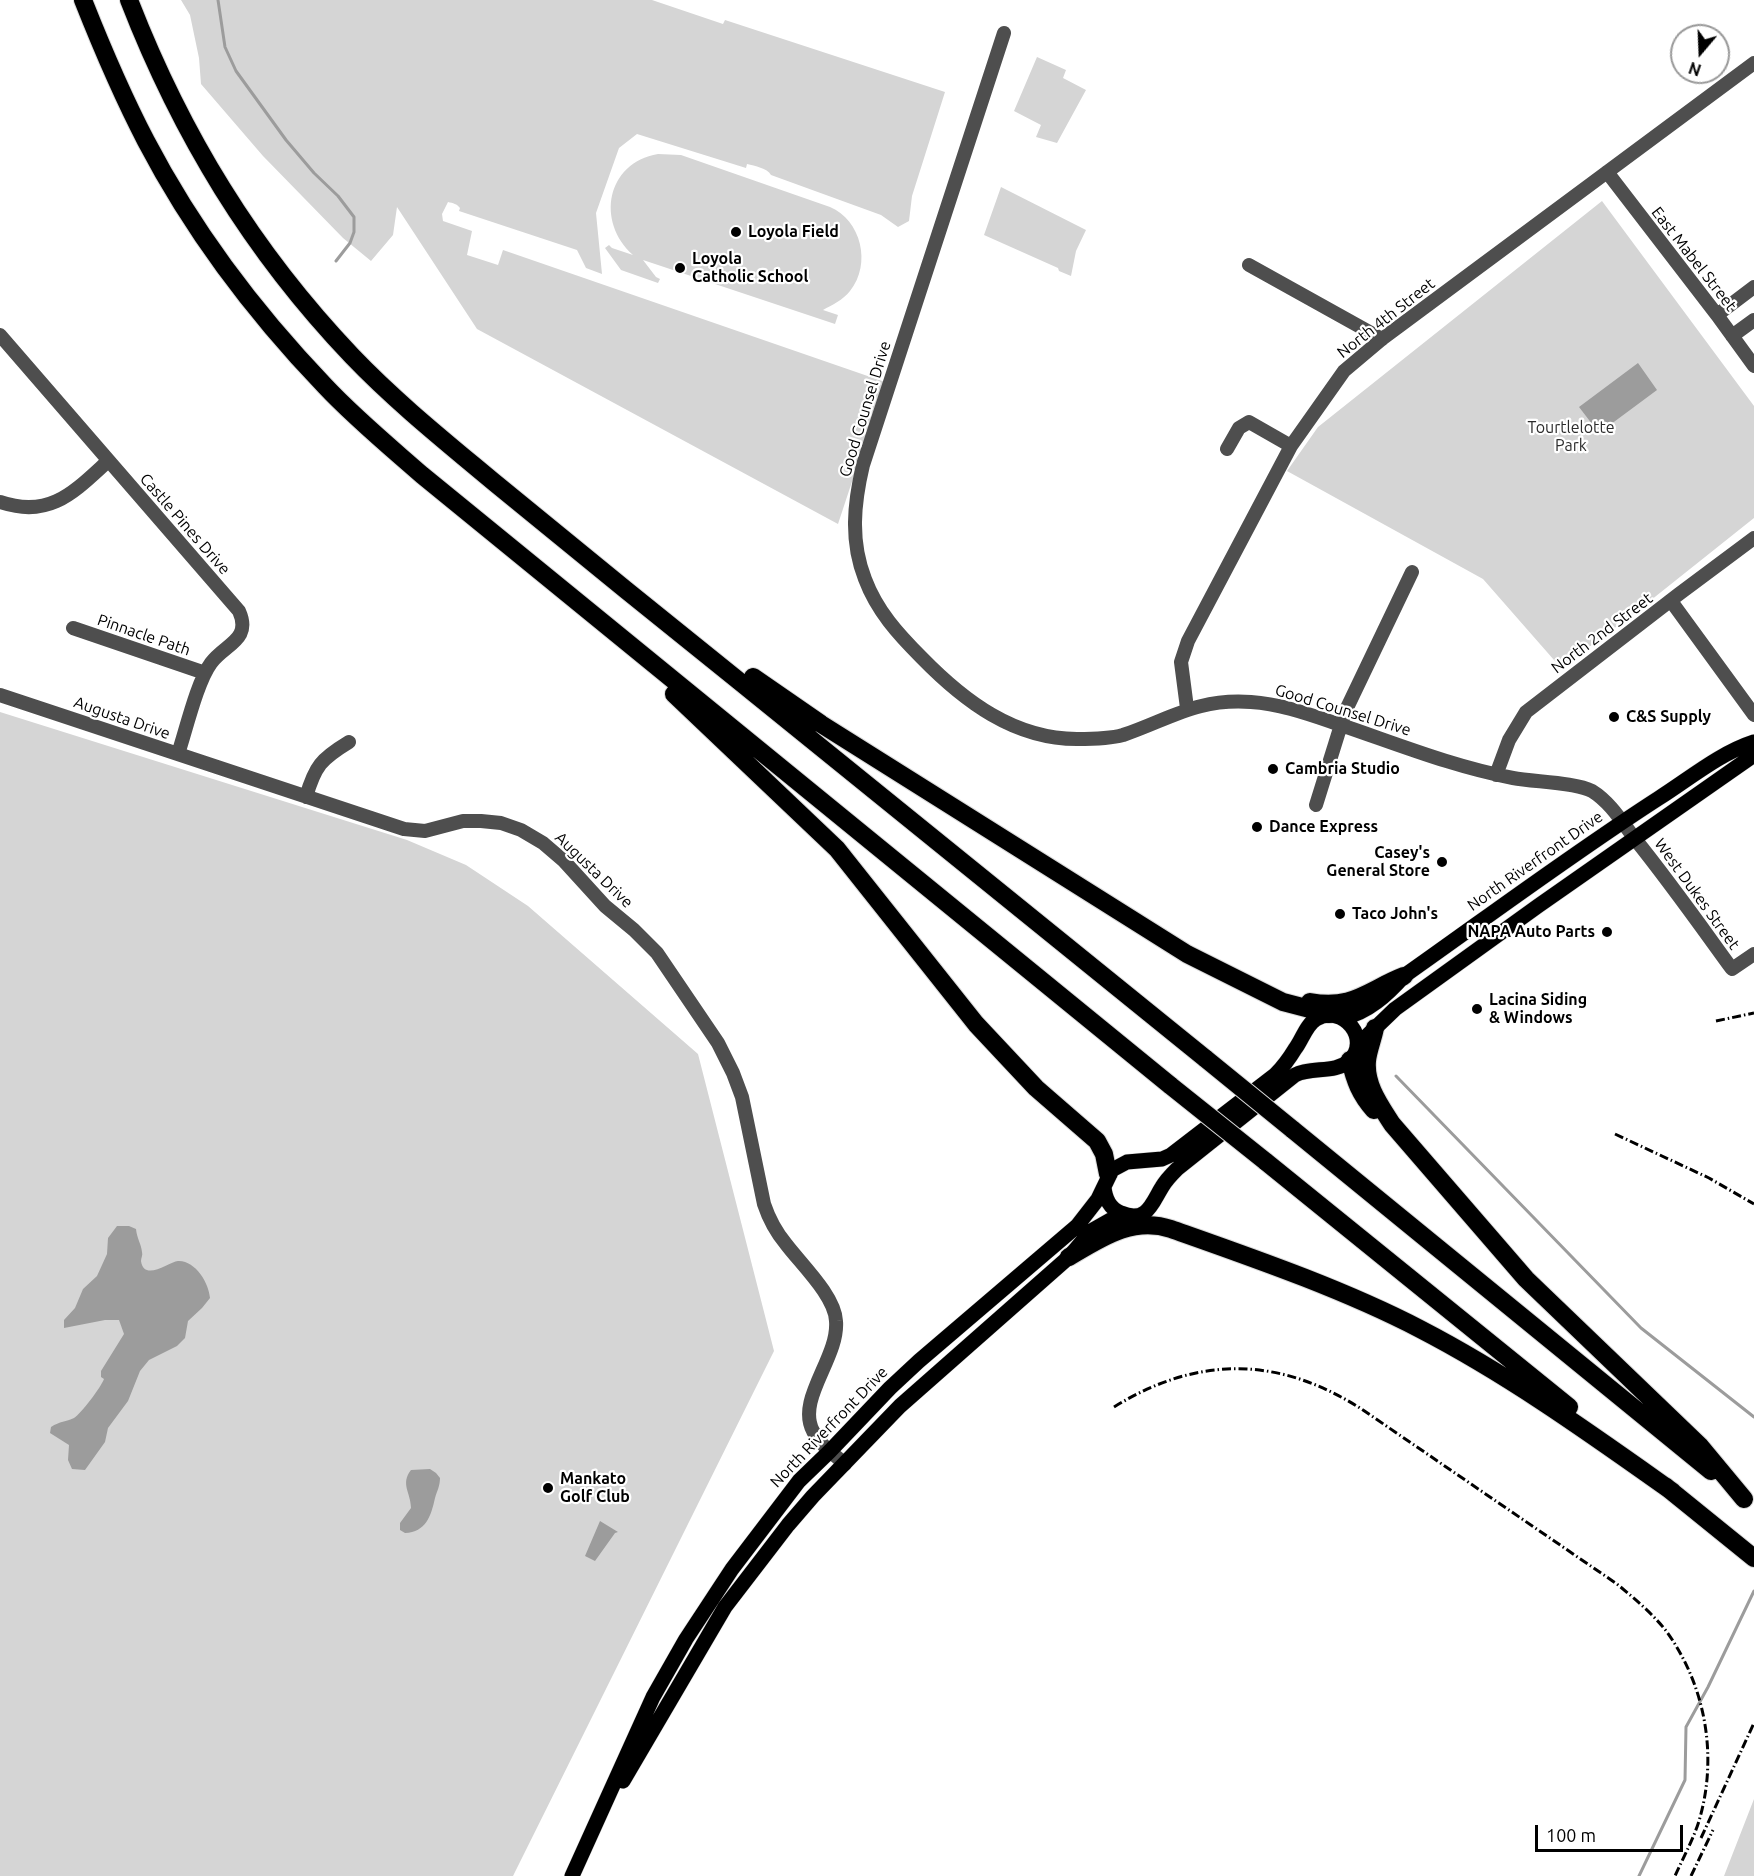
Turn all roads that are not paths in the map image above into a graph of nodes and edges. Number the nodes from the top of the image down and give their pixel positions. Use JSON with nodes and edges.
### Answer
{"nodes":[{"id":1,"x":83,"y":0,"type":"edge"},
{"id":2,"x":129,"y":0,"type":"edge"},
{"id":3,"x":1004,"y":33,"type":"dead end"},
{"id":4,"x":1754,"y":63,"type":"edge"},
{"id":5,"x":1607,"y":172,"type":"junction"},
{"id":6,"x":1249,"y":265,"type":"dead end"},
{"id":7,"x":1754,"y":287,"type":"edge"},
{"id":8,"x":1717,"y":315,"type":"junction"},
{"id":9,"x":1754,"y":320,"type":"edge"},
{"id":10,"x":0,"y":335,"type":"edge"},
{"id":11,"x":1732,"y":336,"type":"junction"},
{"id":12,"x":1382,"y":339,"type":"junction"},
{"id":13,"x":1754,"y":366,"type":"edge"},
{"id":14,"x":1291,"y":446,"type":"junction"},
{"id":15,"x":1227,"y":449,"type":"dead end"},
{"id":16,"x":108,"y":461,"type":"junction"},
{"id":17,"x":0,"y":502,"type":"edge"},
{"id":18,"x":1754,"y":538,"type":"edge"},
{"id":19,"x":578,"y":552,"type":"junction"},
{"id":20,"x":1412,"y":572,"type":"dead end"},
{"id":21,"x":1671,"y":601,"type":"junction"},
{"id":22,"x":592,"y":613,"type":"junction"},
{"id":23,"x":73,"y":628,"type":"dead end"},
{"id":24,"x":205,"y":673,"type":"junction"},
{"id":25,"x":0,"y":695,"type":"edge"},
{"id":26,"x":1187,"y":708,"type":"junction"},
{"id":27,"x":1754,"y":715,"type":"edge"},
{"id":28,"x":1341,"y":725,"type":"junction"},
{"id":29,"x":349,"y":742,"type":"dead end"},
{"id":30,"x":1754,"y":742,"type":"edge"},
{"id":31,"x":178,"y":754,"type":"junction"},
{"id":32,"x":1754,"y":755,"type":"edge"},
{"id":33,"x":1496,"y":775,"type":"junction"},
{"id":34,"x":306,"y":797,"type":"junction"},
{"id":35,"x":1316,"y":805,"type":"dead end"},
{"id":36,"x":1622,"y":821,"type":"junction"},
{"id":37,"x":1635,"y":838,"type":"junction"},
{"id":38,"x":1754,"y":954,"type":"edge"},
{"id":39,"x":1404,"y":976,"type":"junction"},
{"id":40,"x":1248,"y":986,"type":"junction"},
{"id":41,"x":1336,"y":1016,"type":"junction"},
{"id":42,"x":1376,"y":1028,"type":"junction"},
{"id":43,"x":1354,"y":1052,"type":"junction"},
{"id":44,"x":1291,"y":1070,"type":"junction"},
{"id":45,"x":1392,"y":1124,"type":"junction"},
{"id":46,"x":1174,"y":1162,"type":"junction"},
{"id":47,"x":1106,"y":1181,"type":"junction"},
{"id":48,"x":1133,"y":1218,"type":"junction"},
{"id":49,"x":1069,"y":1257,"type":"joint"},
{"id":50,"x":830,"y":1451,"type":"junction"},
{"id":51,"x":845,"y":1464,"type":"junction"},
{"id":52,"x":1673,"y":1492,"type":"junction"},
{"id":53,"x":1749,"y":1503,"type":"edge"},
{"id":54,"x":1754,"y":1558,"type":"edge"},
{"id":55,"x":591,"y":1835,"type":"junction"},
{"id":56,"x":572,"y":1876,"type":"edge"}],
"edges":[{"from":1,"to":22,"type":"highway"},
{"from":2,"to":19,"type":"highway"},
{"from":3,"to":26,"type":"street","name":"Good Counsel Drive"},
{"from":4,"to":5,"type":"street","name":"North 4th Street"},
{"from":5,"to":8,"type":"street","name":"East Mabel Street"},
{"from":5,"to":12,"type":"street","name":"North 4th Street"},
{"from":6,"to":12,"type":"street"},
{"from":7,"to":8,"type":"street"},
{"from":8,"to":11,"type":"street","name":"East Mabel Street"},
{"from":9,"to":11,"type":"street"},
{"from":10,"to":16,"type":"street","name":"Castle Pines Drive"},
{"from":11,"to":13,"type":"street","name":"East Mabel Street"},
{"from":12,"to":14,"type":"street","name":"North 4th Street"},
{"from":14,"to":15,"type":"street"},
{"from":14,"to":26,"type":"street","name":"North 4th Street"},
{"from":16,"to":17,"type":"street"},
{"from":16,"to":24,"type":"street","name":"Castle Pines Drive"},
{"from":18,"to":21,"type":"street","name":"North 2nd Street"},
{"from":19,"to":40,"type":"highway"},
{"from":19,"to":53,"type":"highway","bridge":true},
{"from":20,"to":28,"type":"street"},
{"from":21,"to":27,"type":"street"},
{"from":21,"to":33,"type":"street","name":"North 2nd Street"},
{"from":22,"to":47,"type":"highway"},
{"from":22,"to":52,"type":"highway","bridge":true},
{"from":23,"to":24,"type":"street","name":"Pinnacle Path"},
{"from":24,"to":31,"type":"street","name":"Castle Pines Drive"},
{"from":25,"to":31,"type":"street","name":"Augusta Drive"},
{"from":26,"to":28,"type":"street","name":"Good Counsel Drive"},
{"from":28,"to":33,"type":"street","name":"Good Counsel Drive"},
{"from":28,"to":35,"type":"street"},
{"from":29,"to":34,"type":"street"},
{"from":30,"to":36,"type":"main road","name":"North Riverfront Drive"},
{"from":31,"to":34,"type":"street","name":"Augusta Drive"},
{"from":32,"to":37,"type":"main road"},
{"from":33,"to":36,"type":"street","name":"Good Counsel Drive"},
{"from":34,"to":50,"type":"street","name":"Augusta Drive"},
{"from":36,"to":37,"type":"street","name":"Good Counsel Drive"},
{"from":36,"to":39,"type":"main road","name":"North Riverfront Drive"},
{"from":37,"to":38,"type":"street","name":"West Dukes Street"},
{"from":37,"to":42,"type":"main road"},
{"from":39,"to":40,"type":"highway"},
{"from":39,"to":41,"type":"main road","name":"North Riverfront Drive"},
{"from":40,"to":41,"type":"highway"},
{"from":41,"to":43,"type":"main road"},
{"from":41,"to":44,"type":"main road","name":"North Riverfront Drive"},
{"from":42,"to":43,"type":"main road"},
{"from":42,"to":45,"type":"highway"},
{"from":43,"to":44,"type":"main road"},
{"from":43,"to":45,"type":"highway"},
{"from":44,"to":46,"type":"main road"},
{"from":45,"to":53,"type":"highway"},
{"from":46,"to":47,"type":"main road"},
{"from":46,"to":48,"type":"main road"},
{"from":47,"to":48,"type":"main road"},
{"from":47,"to":50,"type":"main road","name":"North Riverfront Drive"},
{"from":48,"to":49,"type":"highway"},
{"from":48,"to":52,"type":"highway"},
{"from":49,"to":51,"type":"main road","name":"North Riverfront Drive"},
{"from":50,"to":51,"type":"street"},
{"from":50,"to":55,"type":"main road","name":"North Riverfront Drive"},
{"from":51,"to":55,"type":"main road","name":"North Riverfront Drive"},
{"from":52,"to":54,"type":"highway"},
{"from":55,"to":56,"type":"main road","name":"North Riverfront Drive"}]}
